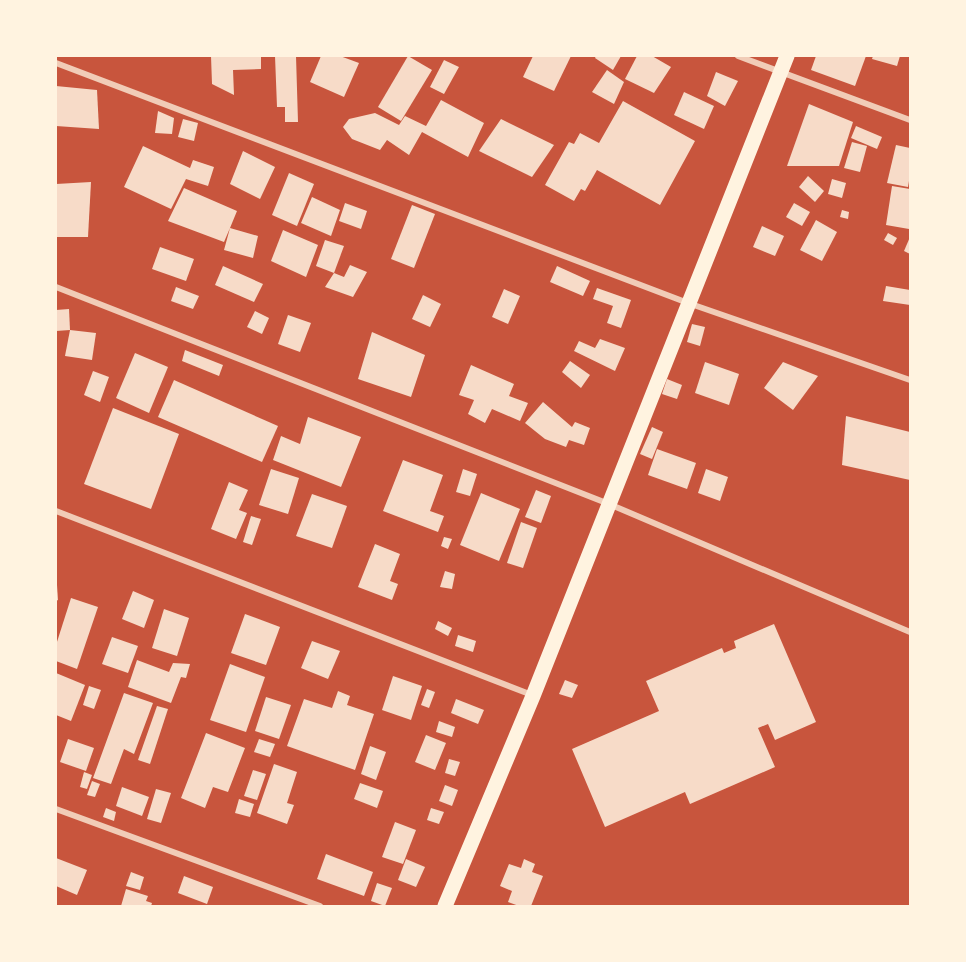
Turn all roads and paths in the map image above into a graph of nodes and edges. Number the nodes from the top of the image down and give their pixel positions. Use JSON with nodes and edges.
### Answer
{"nodes":[{"id":1,"x":738,"y":56,"type":"edge"},
{"id":2,"x":787,"y":56,"type":"edge"},
{"id":3,"x":56,"y":63,"type":"edge"},
{"id":4,"x":781,"y":72,"type":"junction"},
{"id":5,"x":910,"y":120,"type":"edge"},
{"id":6,"x":56,"y":287,"type":"edge"},
{"id":7,"x":688,"y":303,"type":"junction"},
{"id":8,"x":910,"y":380,"type":"edge"},
{"id":9,"x":609,"y":504,"type":"junction"},
{"id":10,"x":56,"y":511,"type":"edge"},
{"id":11,"x":910,"y":632,"type":"edge"},
{"id":12,"x":533,"y":696,"type":"junction"},
{"id":13,"x":56,"y":809,"type":"edge"},
{"id":14,"x":320,"y":906,"type":"edge"},
{"id":15,"x":445,"y":906,"type":"edge"}],
"edges":[{"from":1,"to":4,"type":"street"},
{"from":2,"to":4,"type":"main road"},
{"from":3,"to":7,"type":"street"},
{"from":4,"to":5,"type":"street"},
{"from":4,"to":7,"type":"main road"},
{"from":6,"to":9,"type":"street"},
{"from":7,"to":8,"type":"street"},
{"from":7,"to":9,"type":"main road"},
{"from":9,"to":11,"type":"street"},
{"from":9,"to":12,"type":"main road"},
{"from":10,"to":12,"type":"street"},
{"from":12,"to":15,"type":"main road"},
{"from":13,"to":14,"type":"street"}]}
